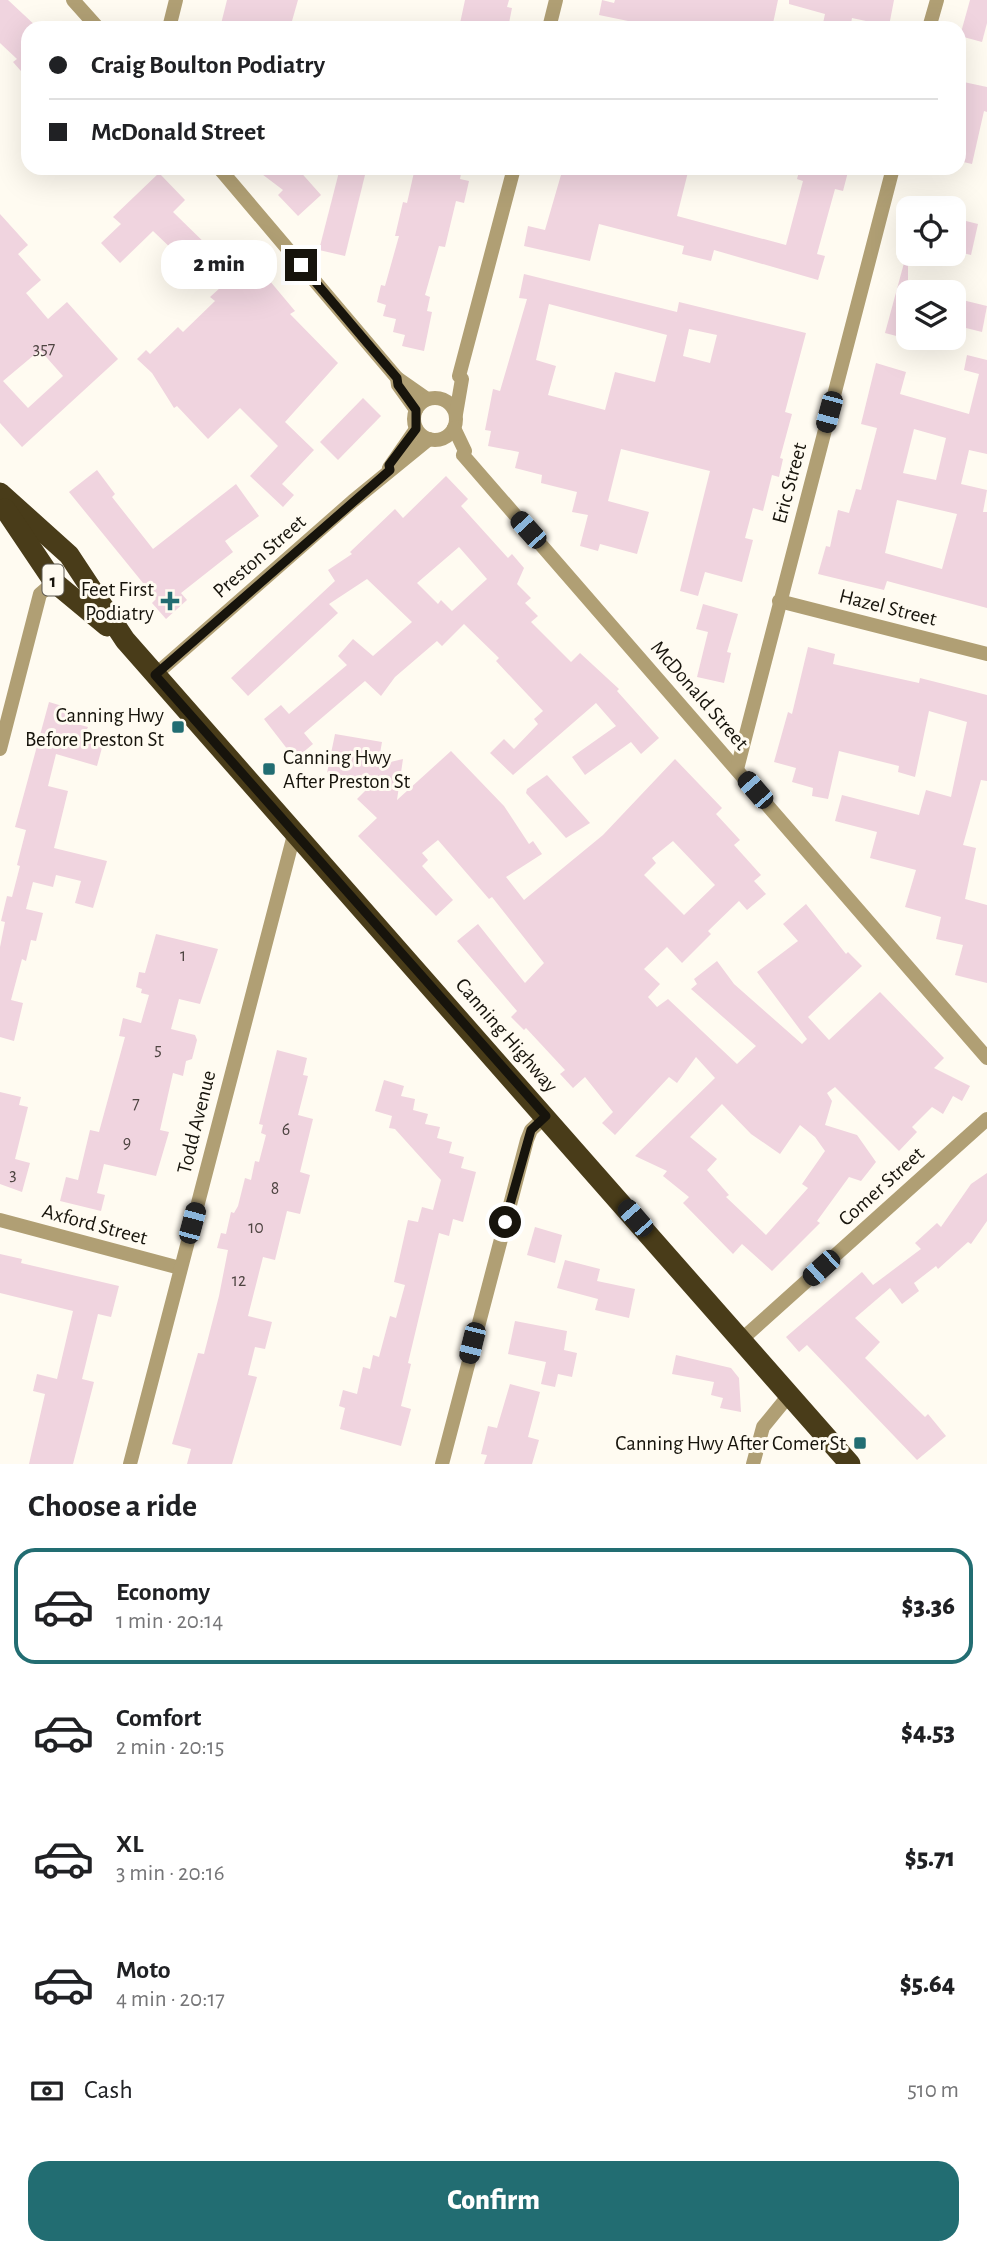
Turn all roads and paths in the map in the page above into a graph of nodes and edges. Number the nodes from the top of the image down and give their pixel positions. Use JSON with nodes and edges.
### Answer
{"nodes":[{"id":1,"x":73,"y":0,"type":"edge"},
{"id":2,"x":176,"y":0,"type":"edge"},
{"id":3,"x":556,"y":0,"type":"edge"},
{"id":4,"x":937,"y":0,"type":"edge"},
{"id":5,"x":92,"y":21,"type":"edge"},
{"id":6,"x":171,"y":21,"type":"edge"},
{"id":7,"x":551,"y":21,"type":"edge"},
{"id":8,"x":931,"y":21,"type":"edge"},
{"id":9,"x":225,"y":175,"type":"edge"},
{"id":10,"x":512,"y":175,"type":"edge"},
{"id":11,"x":891,"y":175,"type":"edge"},
{"id":12,"x":459,"y":376,"type":"junction"},
{"id":13,"x":397,"y":378,"type":"junction"},
{"id":14,"x":427,"y":399,"type":"junction"},
{"id":15,"x":443,"y":399,"type":"junction"},
{"id":16,"x":416,"y":410,"type":"junction"},
{"id":17,"x":455,"y":421,"type":"junction"},
{"id":18,"x":416,"y":429,"type":"junction"},
{"id":19,"x":433,"y":439,"type":"junction"},
{"id":20,"x":463,"y":455,"type":"junction"},
{"id":21,"x":390,"y":470,"type":"junction"},
{"id":22,"x":0,"y":493,"type":"edge"},
{"id":23,"x":0,"y":502,"type":"edge"},
{"id":24,"x":54,"y":582,"type":"junction"},
{"id":25,"x":779,"y":601,"type":"junction"},
{"id":26,"x":125,"y":640,"type":"junction"},
{"id":27,"x":987,"y":654,"type":"edge"},
{"id":28,"x":155,"y":675,"type":"junction"},
{"id":29,"x":0,"y":749,"type":"edge"},
{"id":30,"x":737,"y":769,"type":"junction"},
{"id":31,"x":295,"y":831,"type":"junction"},
{"id":32,"x":987,"y":1058,"type":"edge"},
{"id":33,"x":546,"y":1116,"type":"junction"},
{"id":34,"x":987,"y":1119,"type":"edge"},
{"id":35,"x":0,"y":1220,"type":"edge"},
{"id":36,"x":180,"y":1268,"type":"junction"},
{"id":37,"x":741,"y":1340,"type":"junction"},
{"id":38,"x":790,"y":1394,"type":"junction"},
{"id":39,"x":130,"y":1464,"type":"edge"},
{"id":40,"x":442,"y":1464,"type":"edge"},
{"id":41,"x":753,"y":1464,"type":"edge"},
{"id":42,"x":850,"y":1464,"type":"edge"}],
"edges":[{"from":1,"to":5,"type":"street"},
{"from":2,"to":6,"type":"street"},
{"from":3,"to":7,"type":"street"},
{"from":4,"to":8,"type":"street"},
{"from":9,"to":13,"type":"street"},
{"from":10,"to":12,"type":"street"},
{"from":11,"to":25,"type":"street","name":"Eric Street"},
{"from":12,"to":15,"type":"street"},
{"from":12,"to":17,"type":"street"},
{"from":13,"to":14,"type":"street"},
{"from":13,"to":16,"type":"street"},
{"from":14,"to":15,"type":"street"},
{"from":14,"to":16,"type":"street"},
{"from":15,"to":17,"type":"street"},
{"from":16,"to":18,"type":"street"},
{"from":17,"to":19,"type":"street"},
{"from":17,"to":20,"type":"street","name":"McDonald Street"},
{"from":18,"to":19,"type":"street"},
{"from":18,"to":21,"type":"street","name":"Preston Street"},
{"from":19,"to":20,"type":"street","name":"McDonald Street"},
{"from":19,"to":21,"type":"street","name":"Preston Street"},
{"from":20,"to":30,"type":"street","name":"McDonald Street"},
{"from":21,"to":28,"type":"street","name":"Preston Street"},
{"from":22,"to":26,"type":"highway","name":"Canning Highway","number":"1"},
{"from":23,"to":24,"type":"highway","name":"Canning Highway","number":"1"},
{"from":24,"to":26,"type":"highway","name":"Canning Highway","number":"1"},
{"from":24,"to":29,"type":"street"},
{"from":25,"to":27,"type":"street","name":"Hazel Street"},
{"from":25,"to":30,"type":"street","name":"Eric Street"},
{"from":26,"to":28,"type":"highway","name":"Canning Highway","number":"1"},
{"from":28,"to":31,"type":"highway","name":"Canning Highway","number":"1"},
{"from":30,"to":32,"type":"street","name":"McDonald Street"},
{"from":31,"to":33,"type":"highway","name":"Canning Highway","number":"1"},
{"from":31,"to":36,"type":"street","name":"Todd Avenue"},
{"from":33,"to":37,"type":"highway","name":"Canning Highway","number":"1"},
{"from":33,"to":40,"type":"street"},
{"from":34,"to":37,"type":"street","name":"Comer Street"},
{"from":35,"to":36,"type":"street","name":"Axford Street"},
{"from":36,"to":39,"type":"street","name":"Todd Avenue"},
{"from":37,"to":38,"type":"highway","name":"Canning Highway","number":"1"},
{"from":38,"to":41,"type":"street"},
{"from":38,"to":42,"type":"highway","name":"Canning Highway","number":"1"}]}
